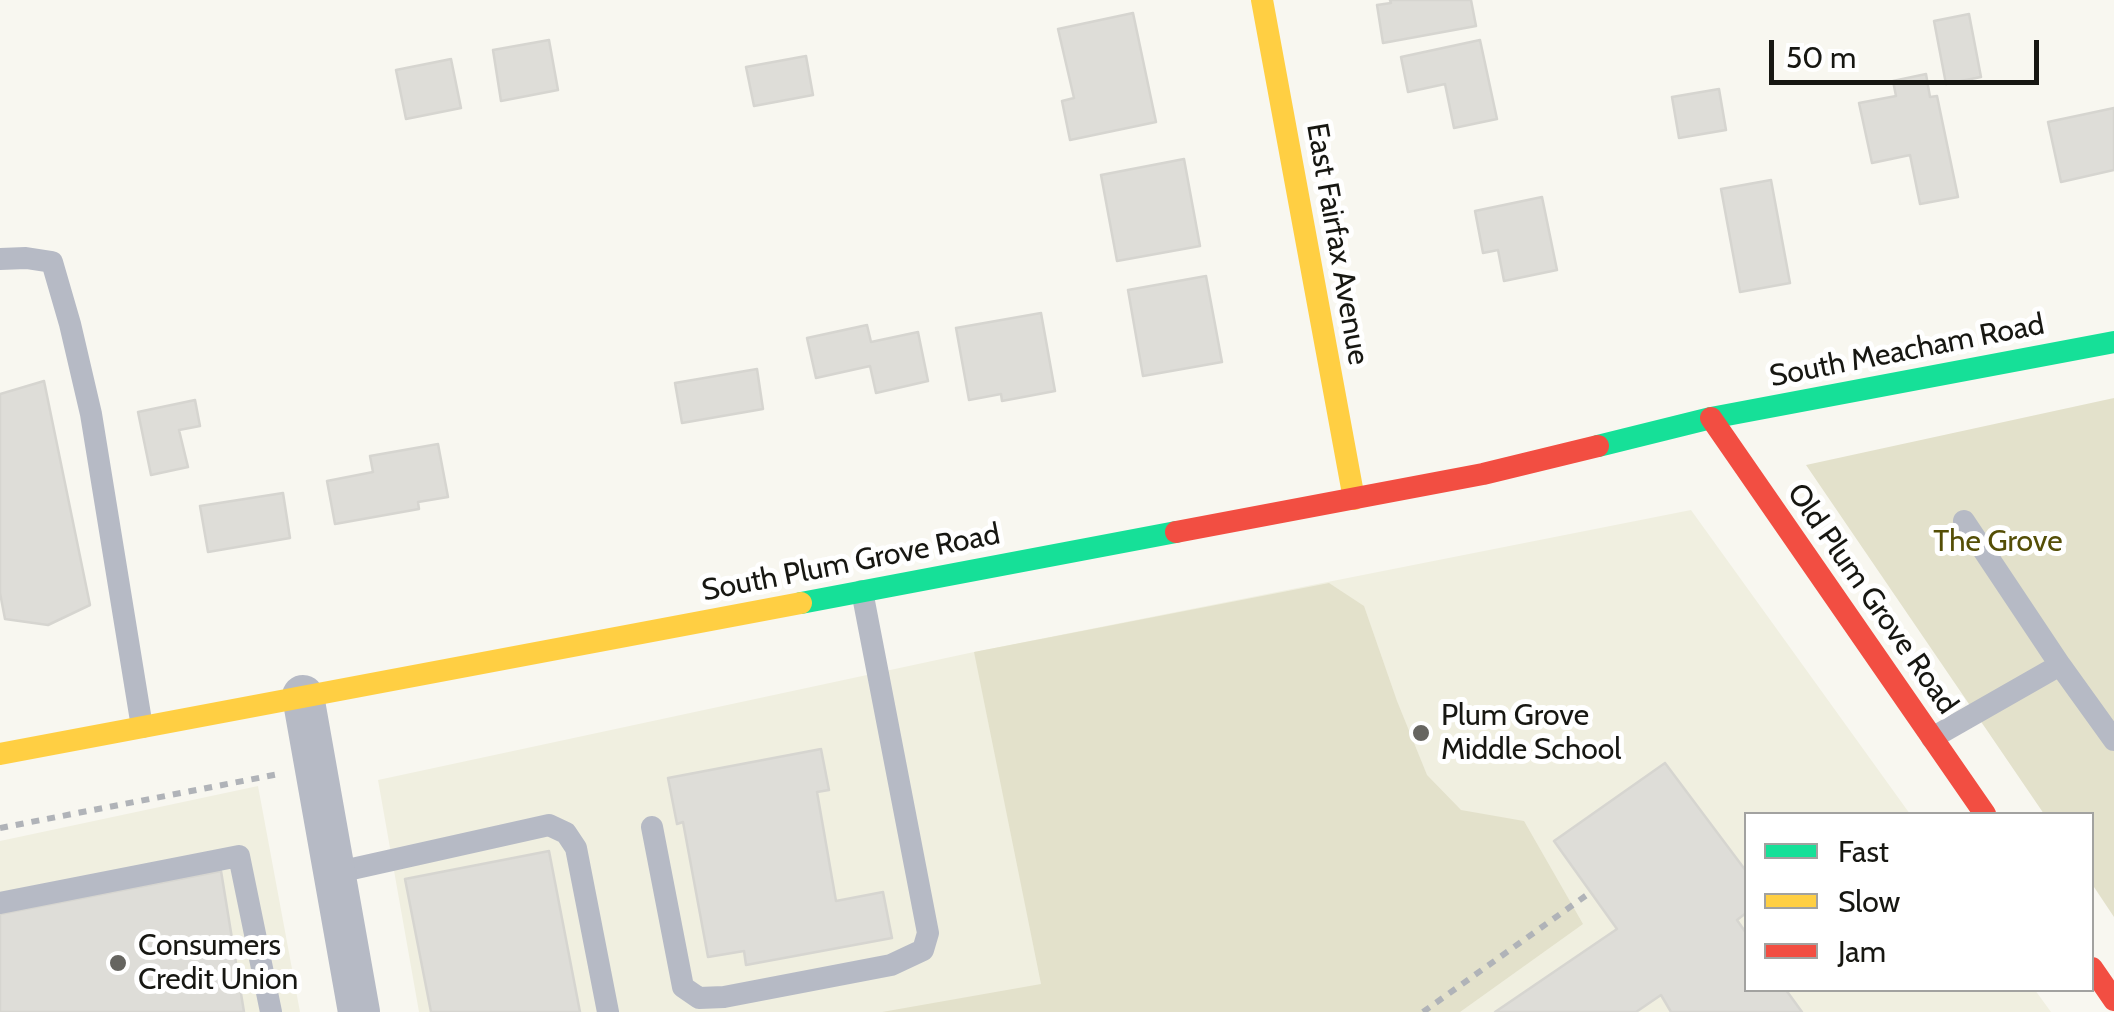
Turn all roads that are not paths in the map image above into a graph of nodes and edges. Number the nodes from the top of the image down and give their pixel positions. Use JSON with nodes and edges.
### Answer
{"nodes":[{"id":1,"x":1262,"y":0,"type":"edge"},
{"id":2,"x":0,"y":259,"type":"edge"},
{"id":3,"x":2114,"y":342,"type":"edge"},
{"id":4,"x":1710,"y":418,"type":"junction"},
{"id":5,"x":1354,"y":498,"type":"junction"},
{"id":6,"x":1964,"y":520,"type":"dead end"},
{"id":7,"x":862,"y":591,"type":"junction"},
{"id":8,"x":2060,"y":664,"type":"junction"},
{"id":9,"x":304,"y":696,"type":"junction"},
{"id":10,"x":142,"y":727,"type":"junction"},
{"id":11,"x":1932,"y":738,"type":"junction"},
{"id":12,"x":2114,"y":740,"type":"edge"},
{"id":13,"x":0,"y":754,"type":"edge"},
{"id":14,"x":1984,"y":812,"type":"edge"},
{"id":15,"x":652,"y":827,"type":"dead end"},
{"id":16,"x":334,"y":874,"type":"junction"},
{"id":17,"x":0,"y":903,"type":"edge"},
{"id":18,"x":2094,"y":971,"type":"edge"},
{"id":19,"x":2114,"y":1000,"type":"edge"},
{"id":20,"x":271,"y":1012,"type":"edge"},
{"id":21,"x":359,"y":1012,"type":"edge"},
{"id":22,"x":608,"y":1012,"type":"edge"}],
"edges":[{"from":1,"to":5,"type":"main road","name":"East Fairfax Avenue"},
{"from":2,"to":10,"type":"lane"},
{"from":3,"to":4,"type":"main road","name":"South Meacham Road"},
{"from":4,"to":5,"type":"main road","name":"South Plum Grove Road"},
{"from":4,"to":11,"type":"main road","name":"Old Plum Grove Road"},
{"from":5,"to":7,"type":"main road","name":"South Plum Grove Road"},
{"from":6,"to":8,"type":"lane"},
{"from":7,"to":9,"type":"main road","name":"South Plum Grove Road"},
{"from":7,"to":15,"type":"lane"},
{"from":8,"to":11,"type":"lane"},
{"from":8,"to":12,"type":"lane"},
{"from":9,"to":10,"type":"main road","name":"South Plum Grove Road"},
{"from":9,"to":16,"type":"street"},
{"from":10,"to":13,"type":"main road","name":"South Plum Grove Road"},
{"from":11,"to":14,"type":"main road","name":"Old Plum Grove Road"},
{"from":16,"to":21,"type":"street"},
{"from":16,"to":22,"type":"lane"},
{"from":17,"to":20,"type":"lane"},
{"from":18,"to":19,"type":"main road"}]}
